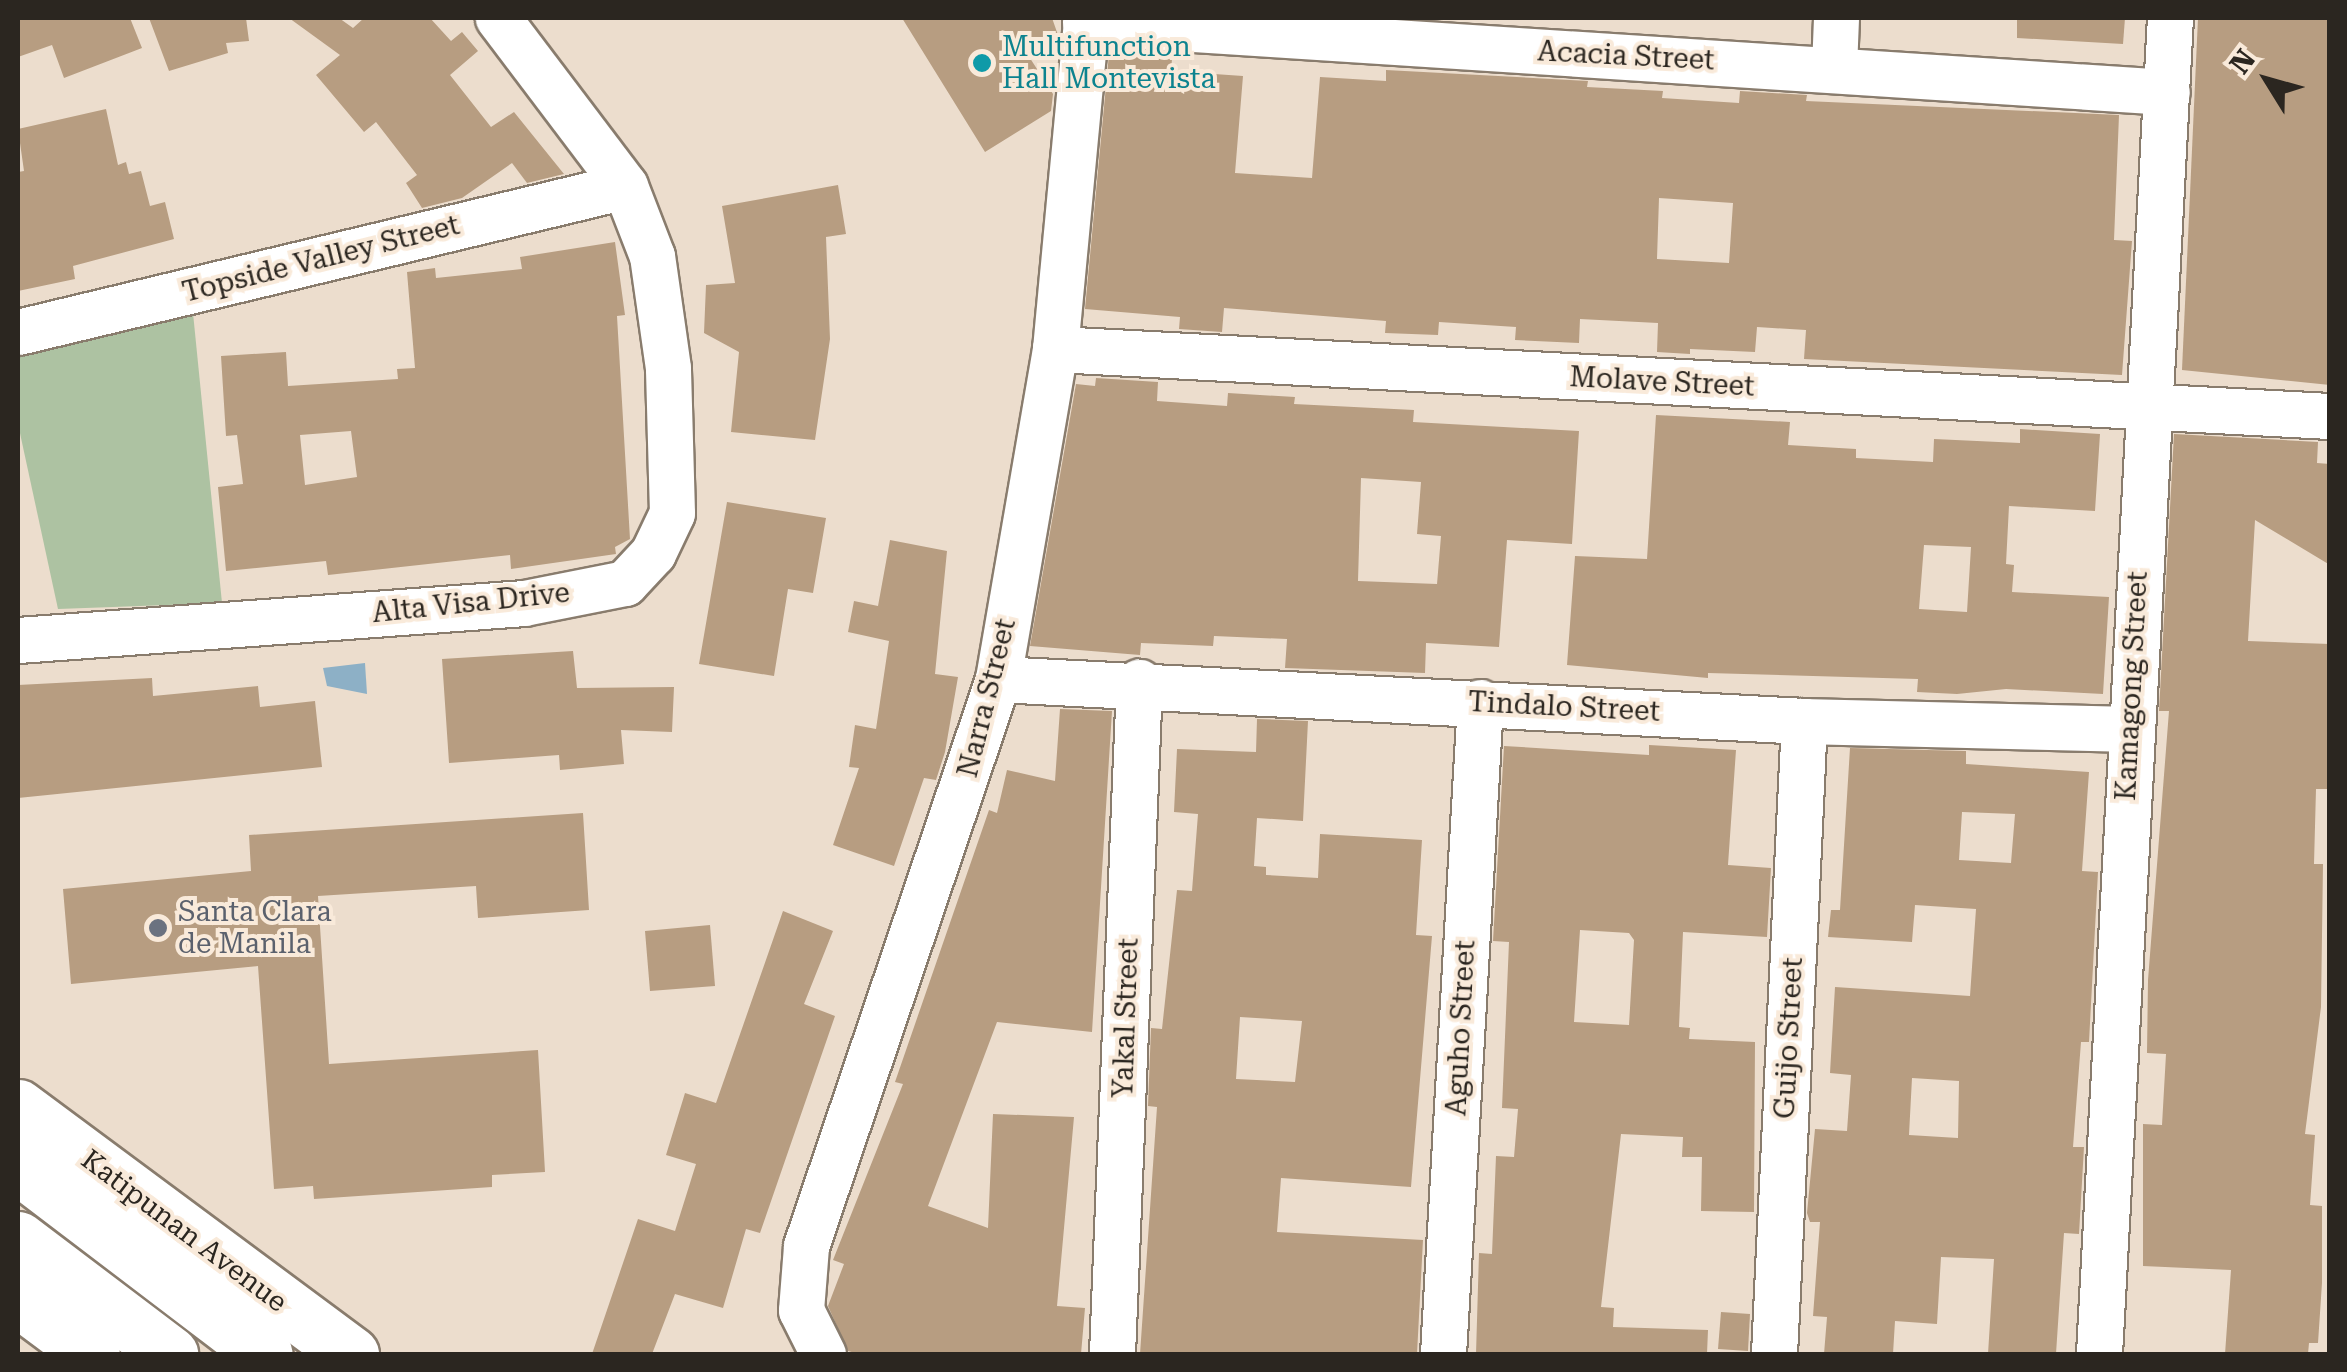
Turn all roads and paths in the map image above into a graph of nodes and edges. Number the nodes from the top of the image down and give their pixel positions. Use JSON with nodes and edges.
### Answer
{"nodes":[{"id":1,"x":498,"y":18,"type":"edge"},
{"id":2,"x":1836,"y":18,"type":"edge"},
{"id":3,"x":2170,"y":18,"type":"edge"},
{"id":4,"x":1084,"y":19,"type":"edge"},
{"id":5,"x":1446,"y":31,"type":"edge"},
{"id":6,"x":1834,"y":68,"type":"junction"},
{"id":7,"x":2167,"y":92,"type":"junction"},
{"id":8,"x":626,"y":186,"type":"junction"},
{"id":9,"x":18,"y":332,"type":"edge"},
{"id":10,"x":1056,"y":349,"type":"junction"},
{"id":11,"x":2145,"y":408,"type":"junction"},
{"id":12,"x":2330,"y":416,"type":"edge"},
{"id":13,"x":18,"y":640,"type":"edge"},
{"id":14,"x":998,"y":679,"type":"junction"},
{"id":15,"x":1139,"y":682,"type":"junction"},
{"id":16,"x":1480,"y":702,"type":"junction"},
{"id":17,"x":1804,"y":720,"type":"junction"},
{"id":18,"x":2130,"y":729,"type":"junction"},
{"id":19,"x":18,"y":1107,"type":"edge"},
{"id":20,"x":18,"y":1166,"type":"edge"},
{"id":21,"x":18,"y":1239,"type":"edge"},
{"id":22,"x":18,"y":1299,"type":"edge"},
{"id":23,"x":92,"y":1354,"type":"edge"},
{"id":24,"x":170,"y":1354,"type":"edge"},
{"id":25,"x":265,"y":1354,"type":"edge"},
{"id":26,"x":351,"y":1354,"type":"edge"},
{"id":27,"x":823,"y":1354,"type":"edge"},
{"id":28,"x":1112,"y":1354,"type":"edge"},
{"id":29,"x":1442,"y":1354,"type":"edge"},
{"id":30,"x":1774,"y":1354,"type":"edge"},
{"id":31,"x":2099,"y":1354,"type":"edge"}],
"edges":[{"from":1,"to":8,"type":"street","name":"Alta Visa Drive"},
{"from":2,"to":6,"type":"street"},
{"from":3,"to":7,"type":"street","name":"Kamagong Street"},
{"from":4,"to":5,"type":"street","name":"Acacia Street"},
{"from":4,"to":10,"type":"street","name":"Narra Street"},
{"from":5,"to":6,"type":"street","name":"Acacia Street"},
{"from":6,"to":7,"type":"street","name":"Acacia Street"},
{"from":7,"to":11,"type":"street","name":"Kamagong Street"},
{"from":8,"to":9,"type":"street","name":"Topside Valley Street"},
{"from":8,"to":13,"type":"street","name":"Alta Visa Drive"},
{"from":10,"to":11,"type":"street","name":"Molave Street"},
{"from":10,"to":14,"type":"street","name":"Narra Street"},
{"from":11,"to":12,"type":"street","name":"Molave Street"},
{"from":11,"to":18,"type":"street","name":"Kamagong Street"},
{"from":14,"to":15,"type":"street","name":"Tindalo Street"},
{"from":14,"to":27,"type":"street","name":"Narra Street"},
{"from":15,"to":16,"type":"street","name":"Tindalo Street"},
{"from":15,"to":28,"type":"street","name":"Yakal Street"},
{"from":16,"to":17,"type":"street","name":"Tindalo Street"},
{"from":16,"to":29,"type":"street","name":"Aguho Street"},
{"from":17,"to":18,"type":"street","name":"Tindalo Street"},
{"from":17,"to":30,"type":"street","name":"Guijo Street"},
{"from":18,"to":31,"type":"street","name":"Kamagong Street"},
{"from":19,"to":26,"type":"main road","name":"Katipunan Avenue"},
{"from":20,"to":25,"type":"main road","name":"Katipunan Avenue"},
{"from":21,"to":24,"type":"main road"},
{"from":22,"to":23,"type":"main road"}]}
